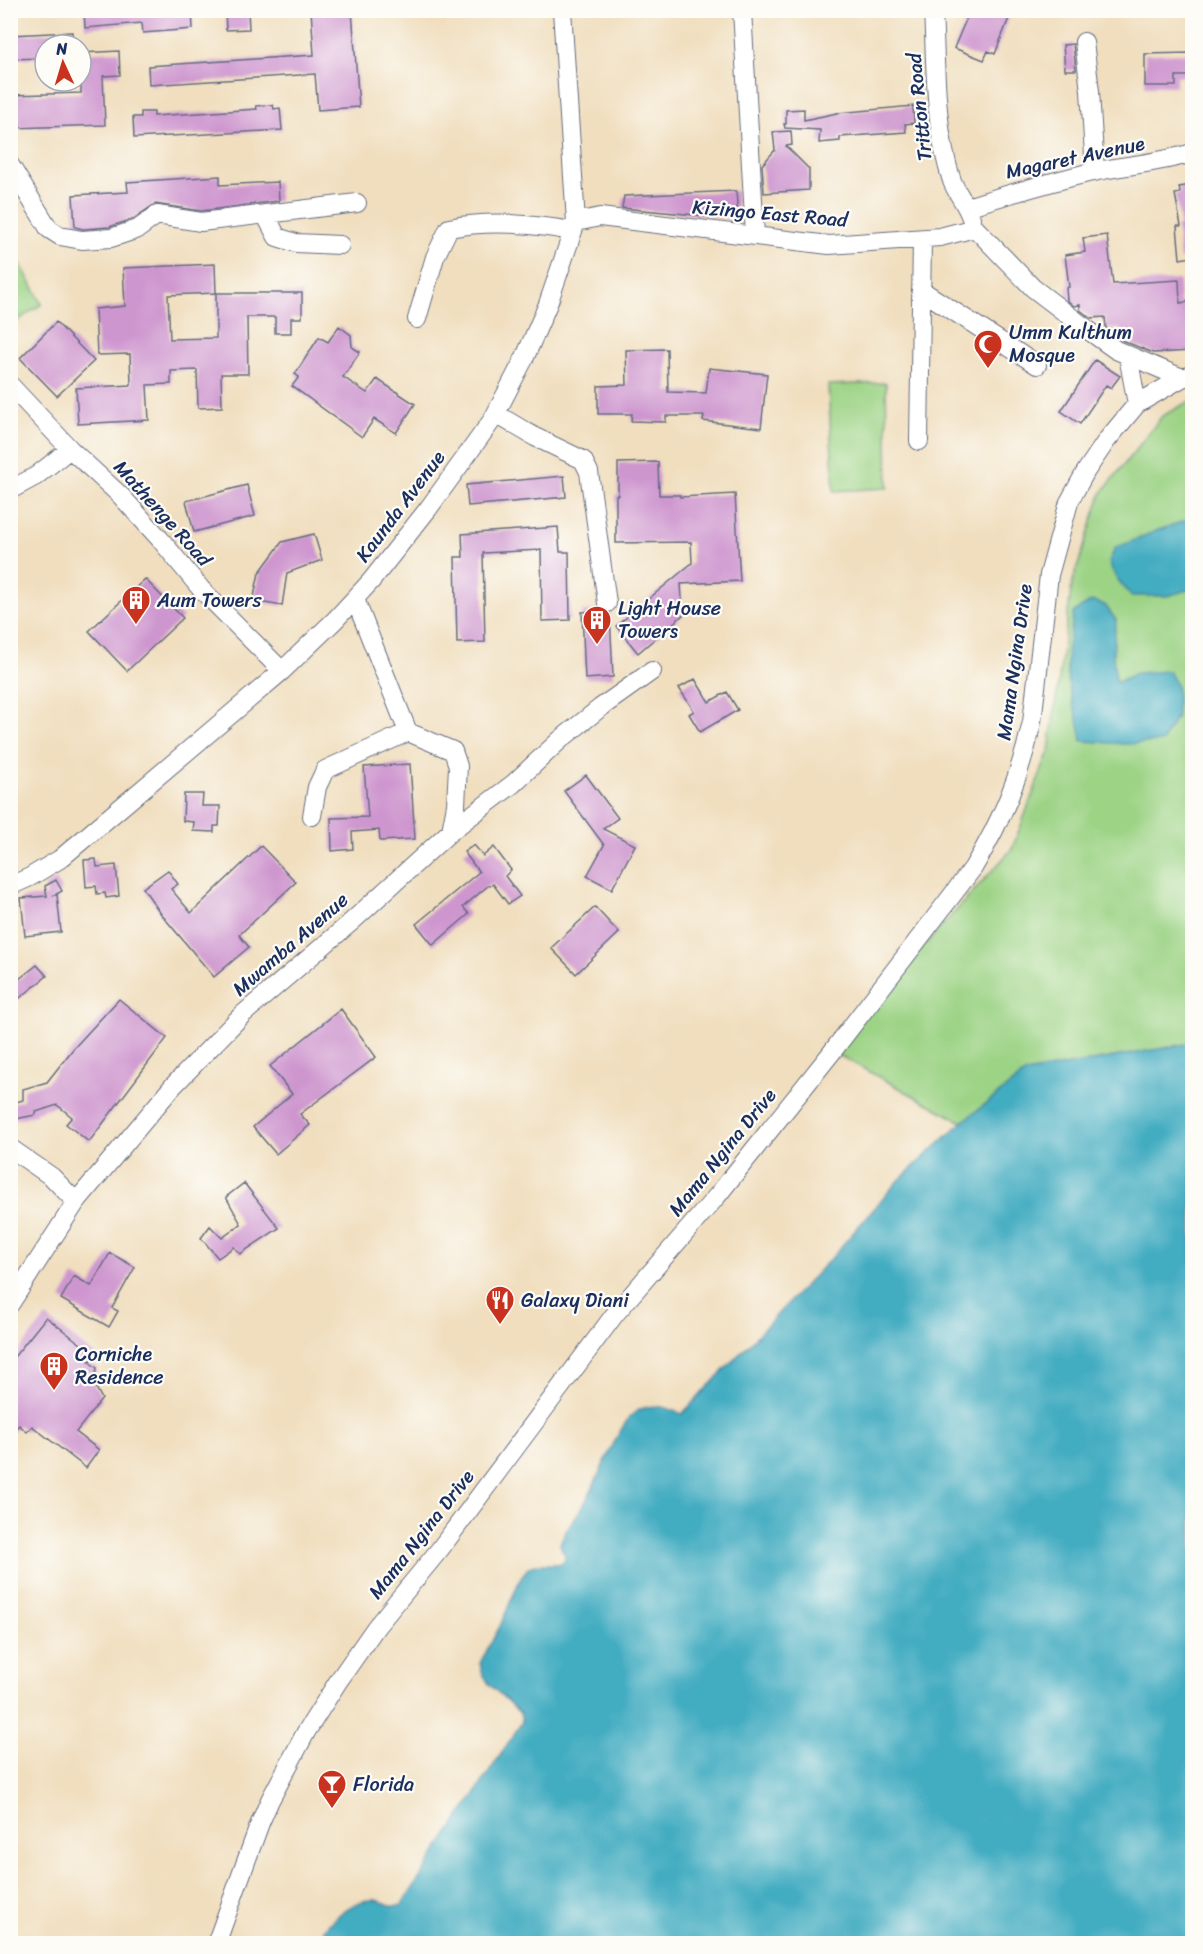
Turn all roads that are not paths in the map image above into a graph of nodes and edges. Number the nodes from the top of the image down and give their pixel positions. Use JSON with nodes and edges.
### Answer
{"nodes":[{"id":1,"x":562,"y":10,"type":"edge"},
{"id":2,"x":742,"y":10,"type":"edge"},
{"id":3,"x":933,"y":10,"type":"edge"},
{"id":4,"x":1084,"y":42,"type":"dead end"},
{"id":5,"x":1192,"y":153,"type":"edge"},
{"id":6,"x":10,"y":165,"type":"edge"},
{"id":7,"x":1095,"y":172,"type":"junction"},
{"id":8,"x":357,"y":203,"type":"dead end"},
{"id":9,"x":967,"y":207,"type":"junction"},
{"id":10,"x":265,"y":214,"type":"junction"},
{"id":11,"x":574,"y":226,"type":"junction"},
{"id":12,"x":975,"y":228,"type":"junction"},
{"id":13,"x":755,"y":235,"type":"junction"},
{"id":14,"x":922,"y":239,"type":"junction"},
{"id":15,"x":340,"y":245,"type":"dead end"},
{"id":16,"x":921,"y":290,"type":"junction"},
{"id":17,"x":417,"y":319,"type":"dead end"},
{"id":18,"x":1128,"y":356,"type":"junction"},
{"id":19,"x":1037,"y":365,"type":"dead end"},
{"id":20,"x":1187,"y":376,"type":"edge"},
{"id":21,"x":10,"y":386,"type":"edge"},
{"id":22,"x":1137,"y":404,"type":"junction"},
{"id":23,"x":496,"y":414,"type":"junction"},
{"id":24,"x":919,"y":441,"type":"dead end"},
{"id":25,"x":70,"y":449,"type":"junction"},
{"id":26,"x":10,"y":490,"type":"edge"},
{"id":27,"x":355,"y":599,"type":"junction"},
{"id":28,"x":607,"y":603,"type":"dead end"},
{"id":29,"x":282,"y":671,"type":"junction"},
{"id":30,"x":652,"y":671,"type":"dead end"},
{"id":31,"x":408,"y":732,"type":"junction"},
{"id":32,"x":312,"y":816,"type":"dead end"},
{"id":33,"x":451,"y":831,"type":"junction"},
{"id":34,"x":10,"y":886,"type":"edge"},
{"id":35,"x":10,"y":1148,"type":"edge"},
{"id":36,"x":76,"y":1202,"type":"junction"},
{"id":37,"x":10,"y":1304,"type":"edge"},
{"id":38,"x":216,"y":1944,"type":"edge"}],
"edges":[{"from":1,"to":11,"type":"street","name":"Kaunda Avenue"},
{"from":2,"to":13,"type":"street"},
{"from":3,"to":9,"type":"street","name":"Tritton Road"},
{"from":4,"to":7,"type":"street"},
{"from":5,"to":7,"type":"street","name":"Magaret Avenue"},
{"from":6,"to":10,"type":"street"},
{"from":7,"to":9,"type":"street","name":"Magaret Avenue"},
{"from":8,"to":10,"type":"street"},
{"from":9,"to":12,"type":"street","name":"Tritton Road"},
{"from":10,"to":15,"type":"street"},
{"from":11,"to":13,"type":"street","name":"Kizingo East Road"},
{"from":11,"to":17,"type":"street","name":"Kizingo East Road"},
{"from":11,"to":23,"type":"street","name":"Kaunda Avenue"},
{"from":12,"to":14,"type":"street","name":"Kizingo East Road"},
{"from":12,"to":18,"type":"street"},
{"from":13,"to":14,"type":"street","name":"Kizingo East Road"},
{"from":14,"to":16,"type":"street"},
{"from":16,"to":19,"type":"street"},
{"from":16,"to":24,"type":"street"},
{"from":18,"to":20,"type":"street"},
{"from":18,"to":22,"type":"street"},
{"from":20,"to":22,"type":"street","name":"Mama Ngina Drive"},
{"from":21,"to":25,"type":"street","name":"Mathenge Road"},
{"from":22,"to":38,"type":"street","name":"Mama Ngina Drive"},
{"from":23,"to":27,"type":"street","name":"Kaunda Avenue"},
{"from":23,"to":28,"type":"street"},
{"from":25,"to":26,"type":"street"},
{"from":25,"to":29,"type":"street","name":"Mathenge Road"},
{"from":27,"to":29,"type":"street","name":"Kaunda Avenue"},
{"from":27,"to":31,"type":"street"},
{"from":29,"to":34,"type":"street","name":"Kaunda Avenue"},
{"from":30,"to":33,"type":"street","name":"Mwamba Avenue"},
{"from":31,"to":32,"type":"street"},
{"from":31,"to":33,"type":"street"},
{"from":33,"to":36,"type":"street","name":"Mwamba Avenue"},
{"from":35,"to":36,"type":"street"},
{"from":36,"to":37,"type":"street","name":"Mwamba Avenue"}]}
